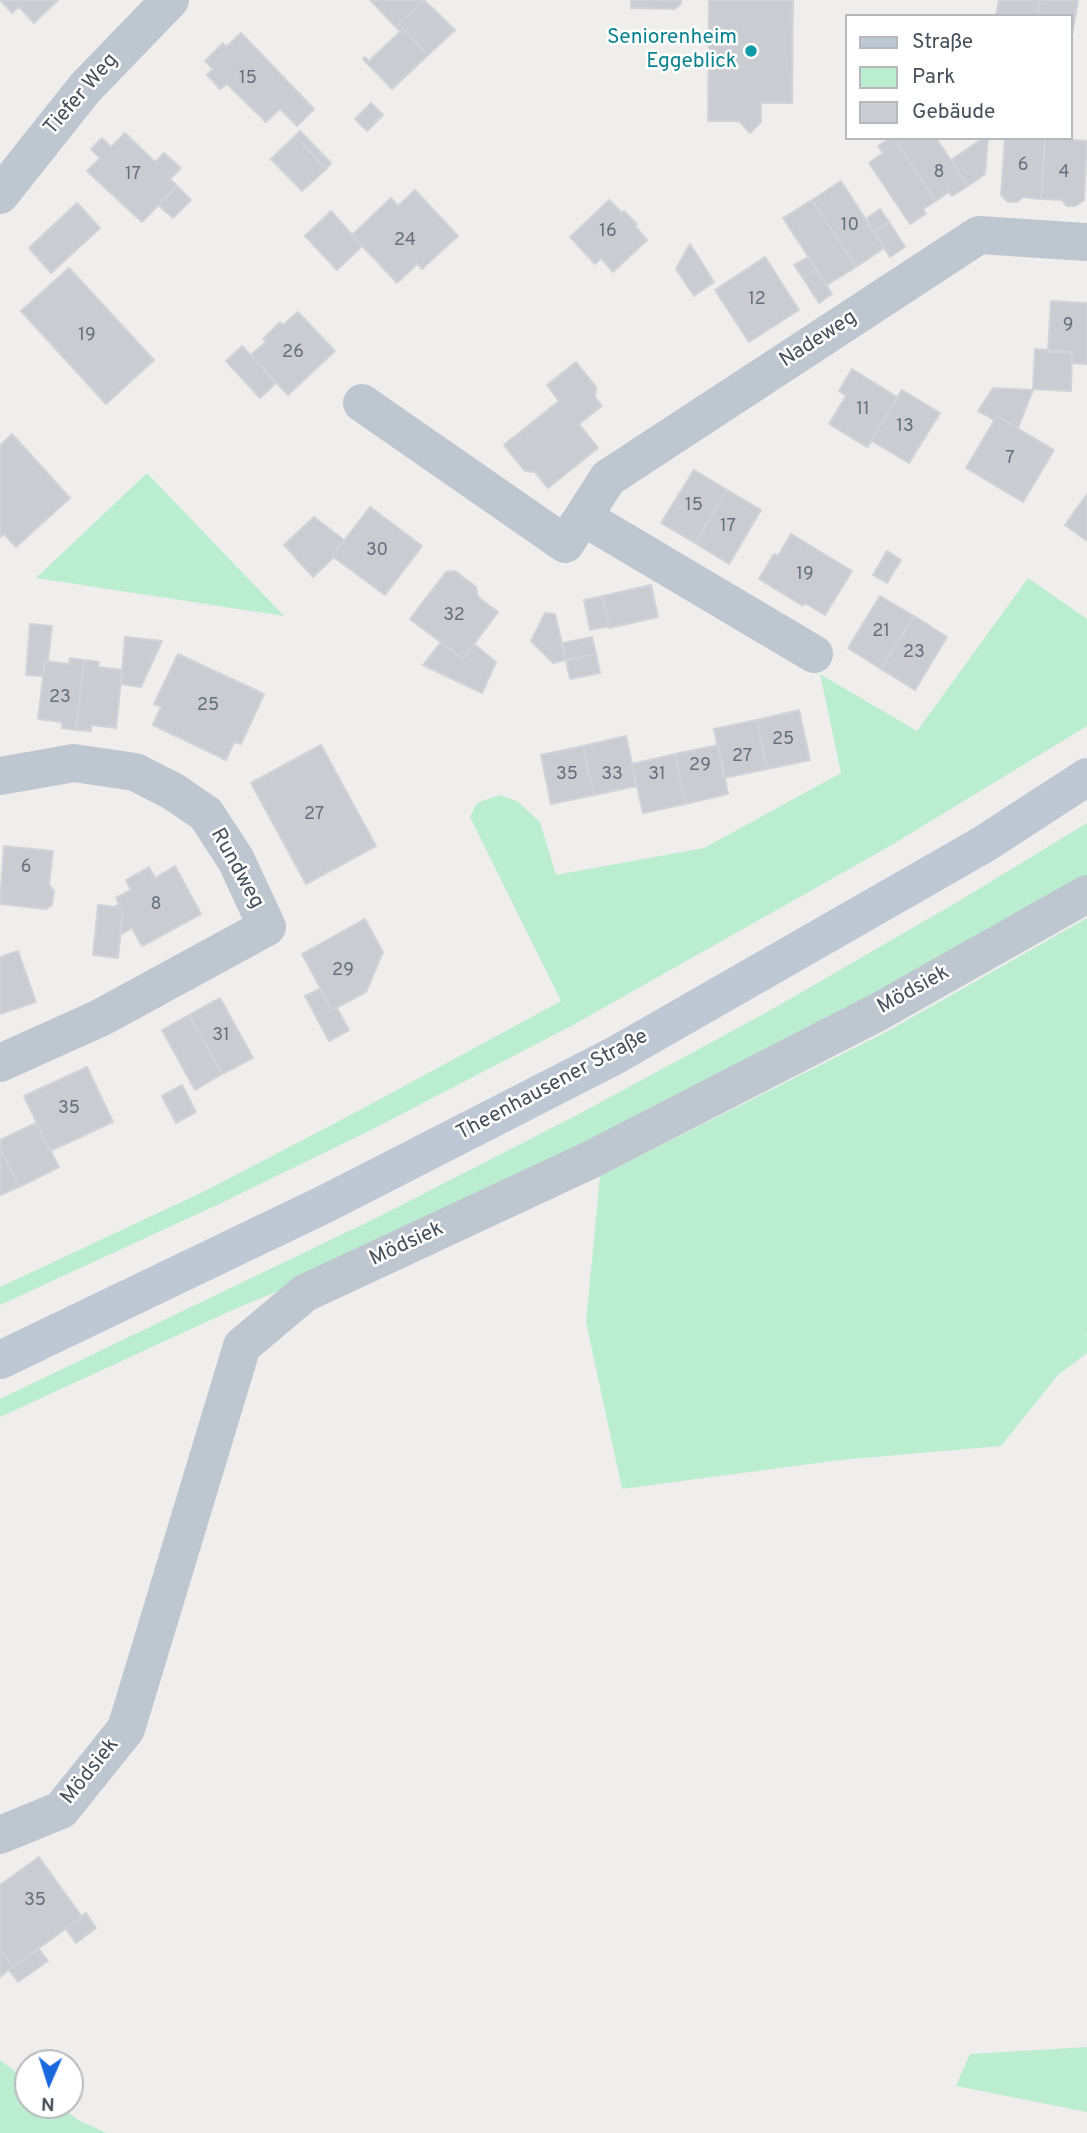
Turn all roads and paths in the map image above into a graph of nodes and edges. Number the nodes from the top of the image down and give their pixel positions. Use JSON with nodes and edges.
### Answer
{"nodes":[{"id":1,"x":170,"y":0,"type":"edge"},
{"id":2,"x":0,"y":195,"type":"edge"},
{"id":3,"x":1087,"y":243,"type":"edge"},
{"id":4,"x":362,"y":403,"type":"dead end"},
{"id":5,"x":583,"y":517,"type":"junction"},
{"id":6,"x":814,"y":653,"type":"dead end"},
{"id":7,"x":0,"y":776,"type":"edge"},
{"id":8,"x":1087,"y":777,"type":"edge"},
{"id":9,"x":1087,"y":894,"type":"edge"},
{"id":10,"x":0,"y":1063,"type":"edge"},
{"id":11,"x":0,"y":1360,"type":"edge"},
{"id":12,"x":0,"y":1835,"type":"edge"}],
"edges":[{"from":1,"to":2,"type":"street","name":"Tiefer Weg"},
{"from":3,"to":5,"type":"street","name":"Nadeweg"},
{"from":4,"to":5,"type":"street","name":"Nadeweg"},
{"from":5,"to":6,"type":"street"},
{"from":7,"to":10,"type":"street","name":"Rundweg"},
{"from":8,"to":11,"type":"main road","name":"Theenhausener Straße"},
{"from":9,"to":12,"type":"street","name":"Mödsiek"}]}
